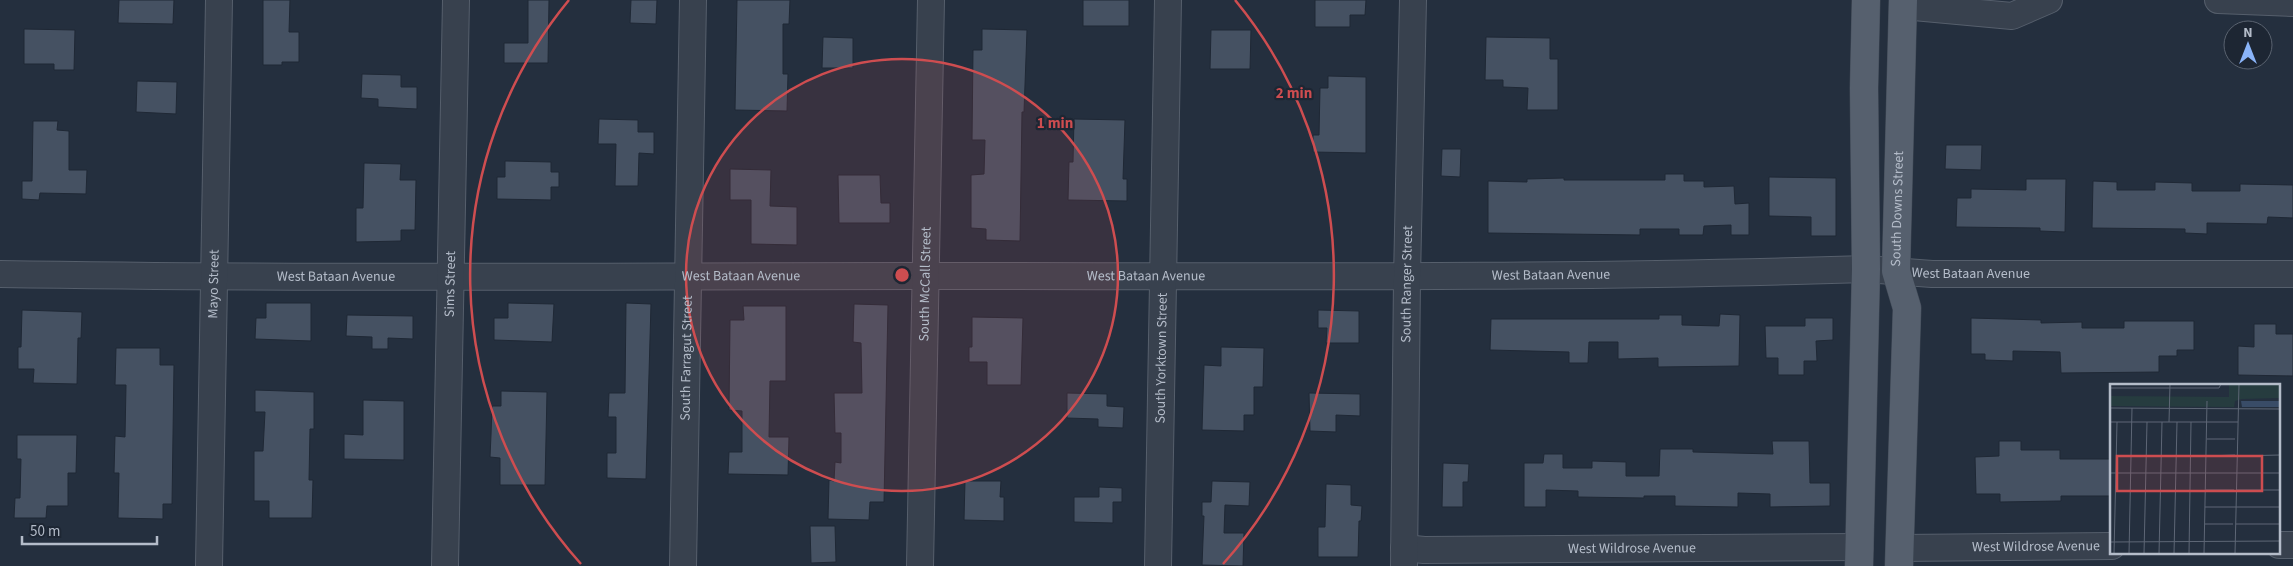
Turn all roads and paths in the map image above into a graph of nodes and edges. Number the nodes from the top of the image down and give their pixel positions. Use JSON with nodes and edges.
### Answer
{"nodes":[{"id":1,"x":219,"y":0,"type":"edge"},
{"id":2,"x":456,"y":0,"type":"edge"},
{"id":3,"x":693,"y":0,"type":"edge"},
{"id":4,"x":931,"y":0,"type":"edge"},
{"id":5,"x":1168,"y":0,"type":"edge"},
{"id":6,"x":1413,"y":0,"type":"edge"},
{"id":7,"x":1866,"y":0,"type":"edge"},
{"id":8,"x":2049,"y":0,"type":"edge"},
{"id":9,"x":2218,"y":0,"type":"edge"},
{"id":10,"x":1903,"y":3,"type":"edge"},
{"id":11,"x":2293,"y":3,"type":"edge"},
{"id":12,"x":1866,"y":269,"type":"junction"},
{"id":13,"x":1896,"y":271,"type":"junction"},
{"id":14,"x":0,"y":274,"type":"edge"},
{"id":15,"x":2293,"y":274,"type":"edge"},
{"id":16,"x":688,"y":276,"type":"junction"},
{"id":17,"x":926,"y":276,"type":"junction"},
{"id":18,"x":214,"y":277,"type":"junction"},
{"id":19,"x":450,"y":277,"type":"junction"},
{"id":20,"x":1163,"y":277,"type":"junction"},
{"id":21,"x":1407,"y":278,"type":"junction"},
{"id":22,"x":2280,"y":545,"type":"edge"},
{"id":23,"x":2293,"y":545,"type":"edge"},
{"id":24,"x":2110,"y":546,"type":"edge"},
{"id":25,"x":1404,"y":557,"type":"edge"},
{"id":26,"x":1859,"y":557,"type":"edge"},
{"id":27,"x":1900,"y":557,"type":"edge"},
{"id":28,"x":209,"y":566,"type":"edge"},
{"id":29,"x":445,"y":566,"type":"edge"},
{"id":30,"x":683,"y":566,"type":"edge"},
{"id":31,"x":920,"y":566,"type":"edge"},
{"id":32,"x":1158,"y":566,"type":"edge"}],
"edges":[{"from":1,"to":18,"type":"street","name":"Mayo Street"},
{"from":2,"to":19,"type":"street","name":"Sims Street"},
{"from":3,"to":16,"type":"street","name":"South Farragut Street"},
{"from":4,"to":17,"type":"street","name":"South McCall Street"},
{"from":5,"to":20,"type":"street","name":"South Yorktown Street"},
{"from":6,"to":21,"type":"street","name":"South Ranger Street"},
{"from":7,"to":12,"type":"main road"},
{"from":8,"to":10,"type":"street"},
{"from":9,"to":11,"type":"street"},
{"from":10,"to":13,"type":"main road","name":"South Downs Street"},
{"from":12,"to":13,"type":"street","name":"West Bataan Avenue"},
{"from":12,"to":21,"type":"street","name":"West Bataan Avenue"},
{"from":12,"to":26,"type":"main road"},
{"from":13,"to":15,"type":"street","name":"West Bataan Avenue"},
{"from":13,"to":27,"type":"main road","name":"South Downs Street"},
{"from":14,"to":18,"type":"street","name":"West Bataan Avenue"},
{"from":16,"to":17,"type":"street","name":"West Bataan Avenue"},
{"from":16,"to":19,"type":"street","name":"West Bataan Avenue"},
{"from":16,"to":30,"type":"street","name":"South Farragut Street"},
{"from":17,"to":20,"type":"street","name":"West Bataan Avenue"},
{"from":17,"to":31,"type":"street","name":"South McCall Street"},
{"from":18,"to":19,"type":"street","name":"West Bataan Avenue"},
{"from":18,"to":28,"type":"street","name":"Mayo Street"},
{"from":19,"to":29,"type":"street","name":"Sims Street"},
{"from":20,"to":21,"type":"street","name":"West Bataan Avenue"},
{"from":20,"to":32,"type":"street","name":"South Yorktown Street"},
{"from":21,"to":25,"type":"street","name":"South Ranger Street"},
{"from":22,"to":23,"type":"street"},
{"from":24,"to":27,"type":"street","name":"West Wildrose Avenue"},
{"from":25,"to":26,"type":"street","name":"West Wildrose Avenue"}]}
